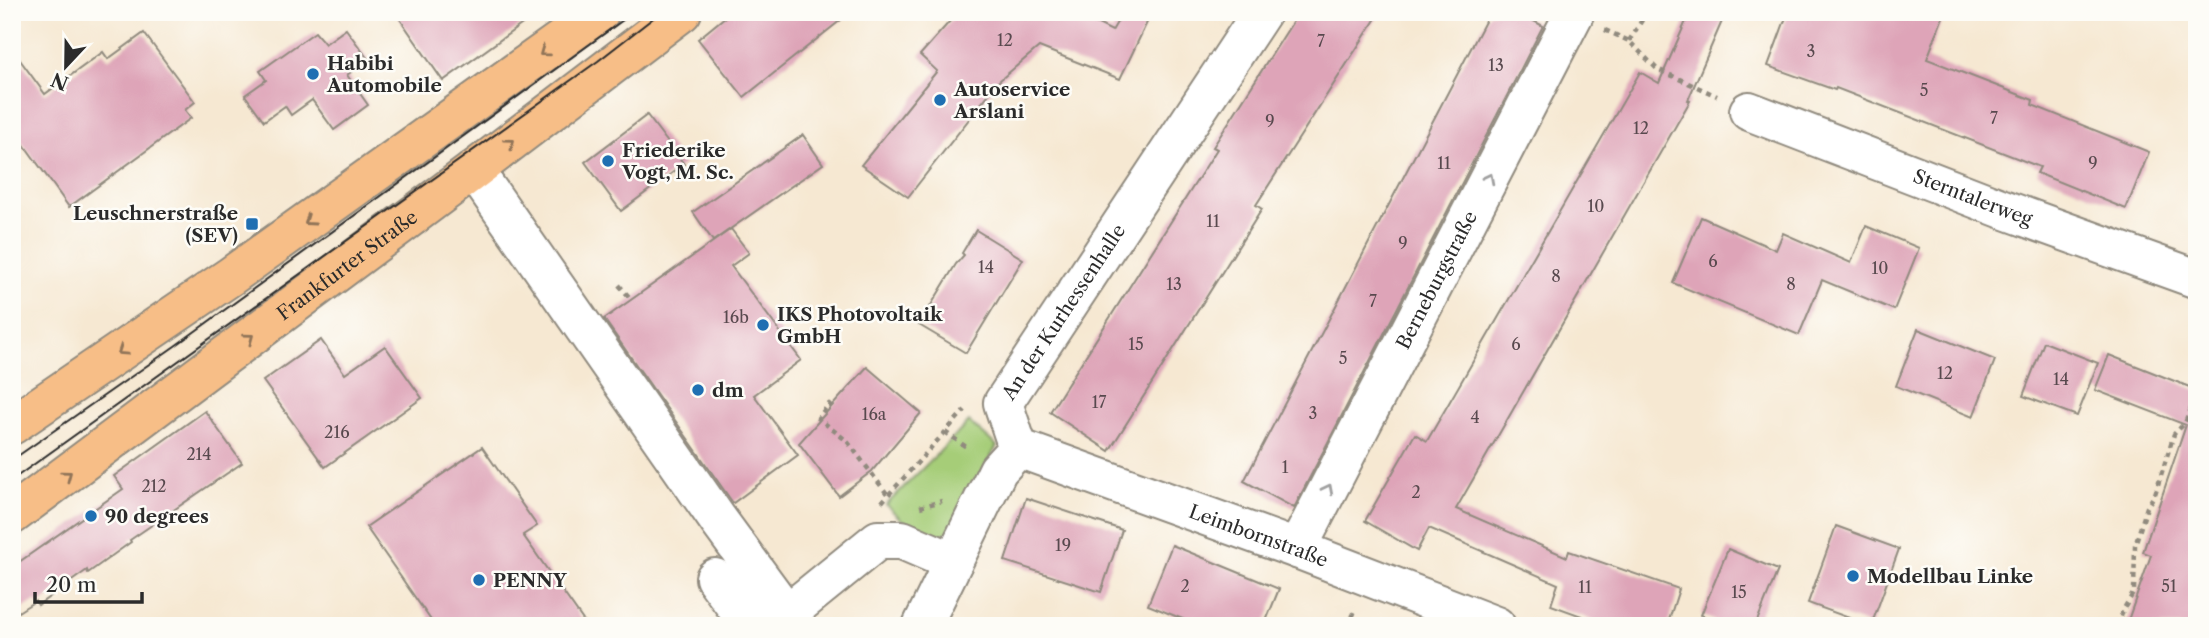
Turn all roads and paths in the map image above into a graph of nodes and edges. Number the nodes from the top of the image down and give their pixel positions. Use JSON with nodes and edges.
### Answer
{"nodes":[{"id":1,"x":600,"y":12,"type":"edge"},
{"id":2,"x":682,"y":12,"type":"edge"},
{"id":3,"x":1262,"y":12,"type":"edge"},
{"id":4,"x":1647,"y":12,"type":"edge"},
{"id":5,"x":1572,"y":13,"type":"edge"},
{"id":6,"x":1629,"y":41,"type":"junction"},
{"id":7,"x":1749,"y":111,"type":"joint"},
{"id":8,"x":474,"y":170,"type":"junction"},
{"id":9,"x":2197,"y":279,"type":"edge"},
{"id":10,"x":619,"y":285,"type":"dead end"},
{"id":11,"x":631,"y":299,"type":"dead end"},
{"id":12,"x":2197,"y":394,"type":"edge"},
{"id":13,"x":832,"y":407,"type":"dead end"},
{"id":14,"x":961,"y":415,"type":"dead end"},
{"id":15,"x":12,"y":425,"type":"edge"},
{"id":16,"x":945,"y":432,"type":"junction"},
{"id":17,"x":953,"y":438,"type":"dead end"},
{"id":18,"x":1018,"y":448,"type":"junction"},
{"id":19,"x":888,"y":495,"type":"junction"},
{"id":20,"x":947,"y":500,"type":"dead end"},
{"id":21,"x":880,"y":503,"type":"dead end"},
{"id":22,"x":908,"y":510,"type":"dead end"},
{"id":23,"x":12,"y":516,"type":"edge"},
{"id":24,"x":1297,"y":550,"type":"junction"},
{"id":25,"x":953,"y":562,"type":"junction"},
{"id":26,"x":715,"y":578,"type":"dead end"},
{"id":27,"x":779,"y":620,"type":"edge"},
{"id":28,"x":750,"y":626,"type":"edge"},
{"id":29,"x":922,"y":626,"type":"edge"},
{"id":30,"x":1496,"y":626,"type":"edge"},
{"id":31,"x":2118,"y":626,"type":"edge"}],
"edges":[{"from":1,"to":15,"type":"main road","one_way":true},
{"from":8,"to":2,"type":"main road","name":"Frankfurter Straße","one_way":true},
{"from":3,"to":18,"type":"street","name":"An der Kurhessenhalle"},
{"from":4,"to":6,"type":"path"},
{"from":5,"to":6,"type":"path"},
{"from":24,"to":5,"type":"street","name":"Berneburgstraße","one_way":true},
{"from":6,"to":7,"type":"path"},
{"from":7,"to":9,"type":"street","name":"Sterntalerweg"},
{"from":23,"to":8,"type":"main road","name":"Frankfurter Straße","one_way":true},
{"from":8,"to":27,"type":"street"},
{"from":10,"to":11,"type":"path"},
{"from":12,"to":31,"type":"path"},
{"from":13,"to":19,"type":"path"},
{"from":14,"to":16,"type":"path"},
{"from":16,"to":17,"type":"path"},
{"from":16,"to":19,"type":"path"},
{"from":18,"to":24,"type":"street","name":"Leimbornstraße"},
{"from":18,"to":25,"type":"street"},
{"from":19,"to":21,"type":"path"},
{"from":20,"to":22,"type":"path"},
{"from":24,"to":30,"type":"street","name":"Leimbornstraße"},
{"from":25,"to":27,"type":"street"},
{"from":25,"to":29,"type":"street"},
{"from":26,"to":28,"type":"street"}]}
